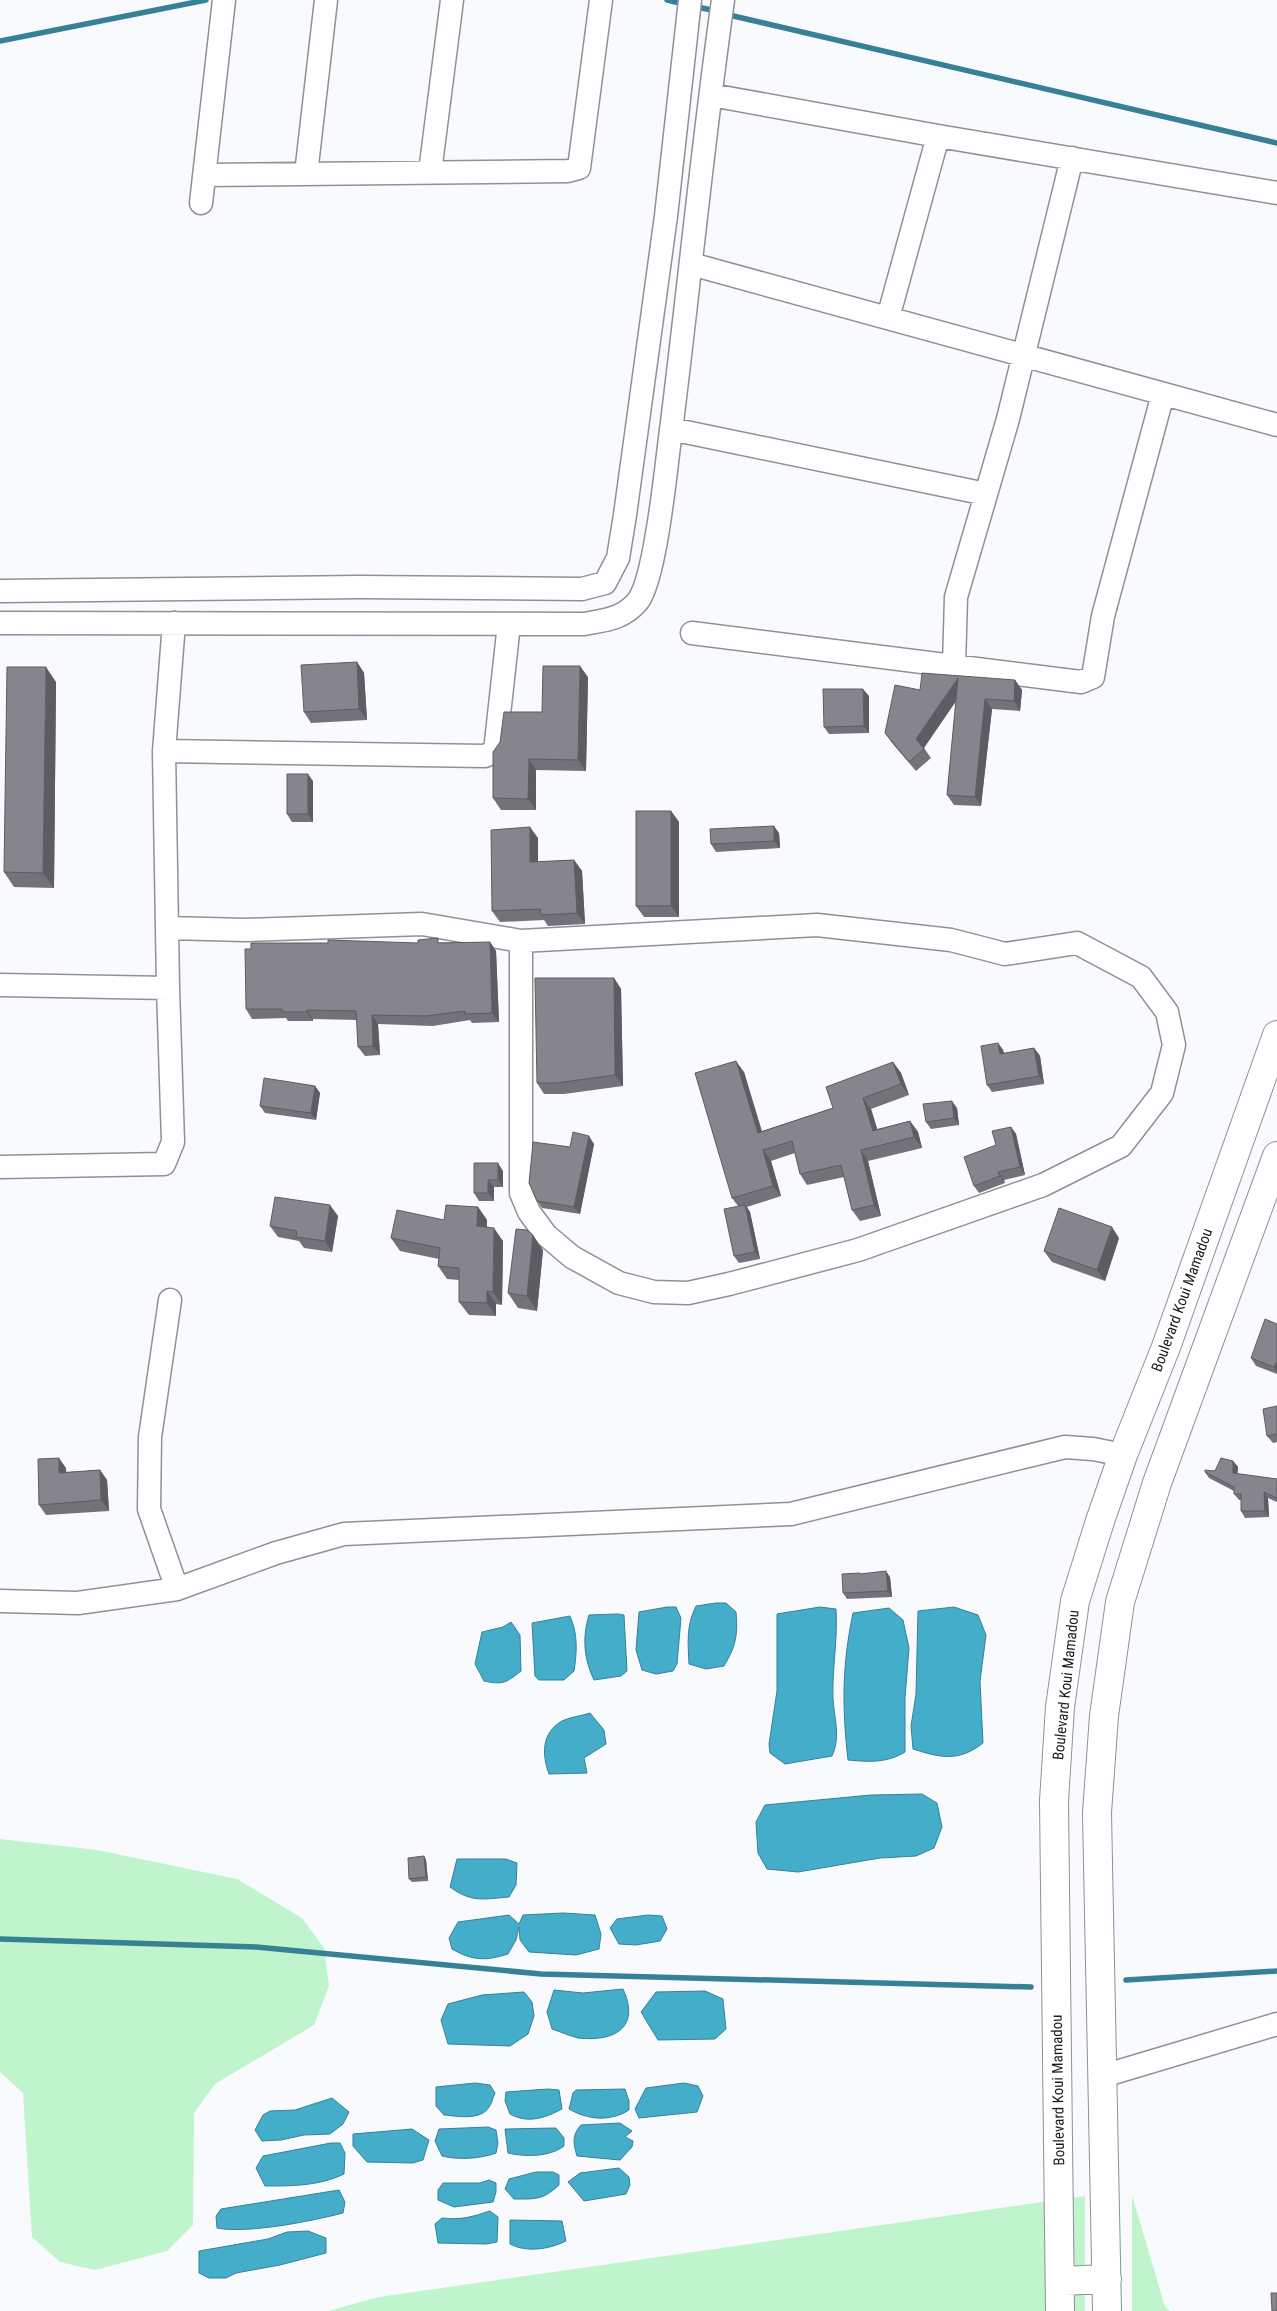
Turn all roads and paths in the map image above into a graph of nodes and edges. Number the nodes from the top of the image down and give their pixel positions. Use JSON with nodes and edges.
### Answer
{"nodes":[{"id":1,"x":224,"y":0,"type":"edge"},
{"id":2,"x":326,"y":0,"type":"edge"},
{"id":3,"x":452,"y":0,"type":"edge"},
{"id":4,"x":601,"y":0,"type":"edge"},
{"id":5,"x":690,"y":0,"type":"edge"},
{"id":6,"x":723,"y":0,"type":"edge"},
{"id":7,"x":711,"y":94,"type":"junction"},
{"id":8,"x":938,"y":136,"type":"junction"},
{"id":9,"x":1072,"y":158,"type":"junction"},
{"id":10,"x":430,"y":172,"type":"junction"},
{"id":11,"x":306,"y":174,"type":"junction"},
{"id":12,"x":204,"y":175,"type":"junction"},
{"id":13,"x":1277,"y":193,"type":"edge"},
{"id":14,"x":202,"y":204,"type":"dead end"},
{"id":15,"x":691,"y":264,"type":"junction"},
{"id":16,"x":888,"y":318,"type":"junction"},
{"id":17,"x":1025,"y":356,"type":"junction"},
{"id":18,"x":1163,"y":394,"type":"junction"},
{"id":19,"x":1277,"y":425,"type":"edge"},
{"id":20,"x":671,"y":429,"type":"junction"},
{"id":21,"x":986,"y":494,"type":"junction"},
{"id":22,"x":605,"y":583,"type":"junction"},
{"id":23,"x":0,"y":591,"type":"edge"},
{"id":24,"x":619,"y":617,"type":"junction"},
{"id":25,"x":0,"y":623,"type":"edge"},
{"id":26,"x":174,"y":624,"type":"junction"},
{"id":27,"x":510,"y":624,"type":"junction"},
{"id":28,"x":692,"y":633,"type":"dead end"},
{"id":29,"x":954,"y":666,"type":"junction"},
{"id":30,"x":164,"y":751,"type":"junction"},
{"id":31,"x":168,"y":928,"type":"junction"},
{"id":32,"x":521,"y":941,"type":"junction"},
{"id":33,"x":0,"y":985,"type":"edge"},
{"id":34,"x":168,"y":988,"type":"junction"},
{"id":35,"x":1277,"y":1035,"type":"edge"},
{"id":36,"x":1277,"y":1156,"type":"edge"},
{"id":37,"x":0,"y":1167,"type":"edge"},
{"id":38,"x":170,"y":1300,"type":"dead end"},
{"id":39,"x":1123,"y":1456,"type":"junction"},
{"id":40,"x":178,"y":1588,"type":"junction"},
{"id":41,"x":0,"y":1601,"type":"edge"},
{"id":42,"x":1277,"y":2024,"type":"edge"},
{"id":43,"x":1103,"y":2076,"type":"junction"},
{"id":44,"x":1106,"y":2278,"type":"junction"},
{"id":45,"x":1060,"y":2281,"type":"junction"},
{"id":46,"x":1060,"y":2311,"type":"edge"},
{"id":47,"x":1107,"y":2311,"type":"edge"}],
"edges":[{"from":1,"to":12,"type":"street"},
{"from":2,"to":11,"type":"street"},
{"from":3,"to":10,"type":"street"},
{"from":4,"to":10,"type":"street"},
{"from":5,"to":22,"type":"street"},
{"from":6,"to":7,"type":"street"},
{"from":7,"to":8,"type":"street"},
{"from":7,"to":15,"type":"street"},
{"from":8,"to":9,"type":"street"},
{"from":8,"to":16,"type":"street"},
{"from":9,"to":13,"type":"street"},
{"from":9,"to":17,"type":"street"},
{"from":10,"to":11,"type":"street"},
{"from":11,"to":12,"type":"street"},
{"from":12,"to":14,"type":"street"},
{"from":15,"to":16,"type":"street"},
{"from":15,"to":20,"type":"street"},
{"from":16,"to":17,"type":"street"},
{"from":17,"to":18,"type":"street"},
{"from":17,"to":21,"type":"street"},
{"from":18,"to":19,"type":"street"},
{"from":18,"to":29,"type":"street"},
{"from":20,"to":21,"type":"street"},
{"from":20,"to":24,"type":"street"},
{"from":21,"to":29,"type":"street"},
{"from":22,"to":23,"type":"street"},
{"from":22,"to":24,"type":"street"},
{"from":24,"to":27,"type":"street"},
{"from":25,"to":26,"type":"street"},
{"from":26,"to":27,"type":"street"},
{"from":26,"to":30,"type":"street"},
{"from":27,"to":30,"type":"street"},
{"from":28,"to":29,"type":"street"},
{"from":30,"to":31,"type":"street"},
{"from":31,"to":32,"type":"street"},
{"from":31,"to":34,"type":"street"},
{"from":32,"to":32,"type":"street"},
{"from":33,"to":34,"type":"street"},
{"from":34,"to":37,"type":"street"},
{"from":35,"to":39,"type":"main road","name":"Boulevard Koui Mamadou"},
{"from":36,"to":43,"type":"main road"},
{"from":38,"to":40,"type":"street"},
{"from":39,"to":40,"type":"street"},
{"from":39,"to":45,"type":"main road","name":"Boulevard Koui Mamadou"},
{"from":40,"to":41,"type":"street"},
{"from":42,"to":43,"type":"street"},
{"from":43,"to":44,"type":"main road"},
{"from":44,"to":45,"type":"main road"},
{"from":44,"to":47,"type":"main road"},
{"from":45,"to":46,"type":"main road","name":"Boulevard Koui Mamadou"}]}
